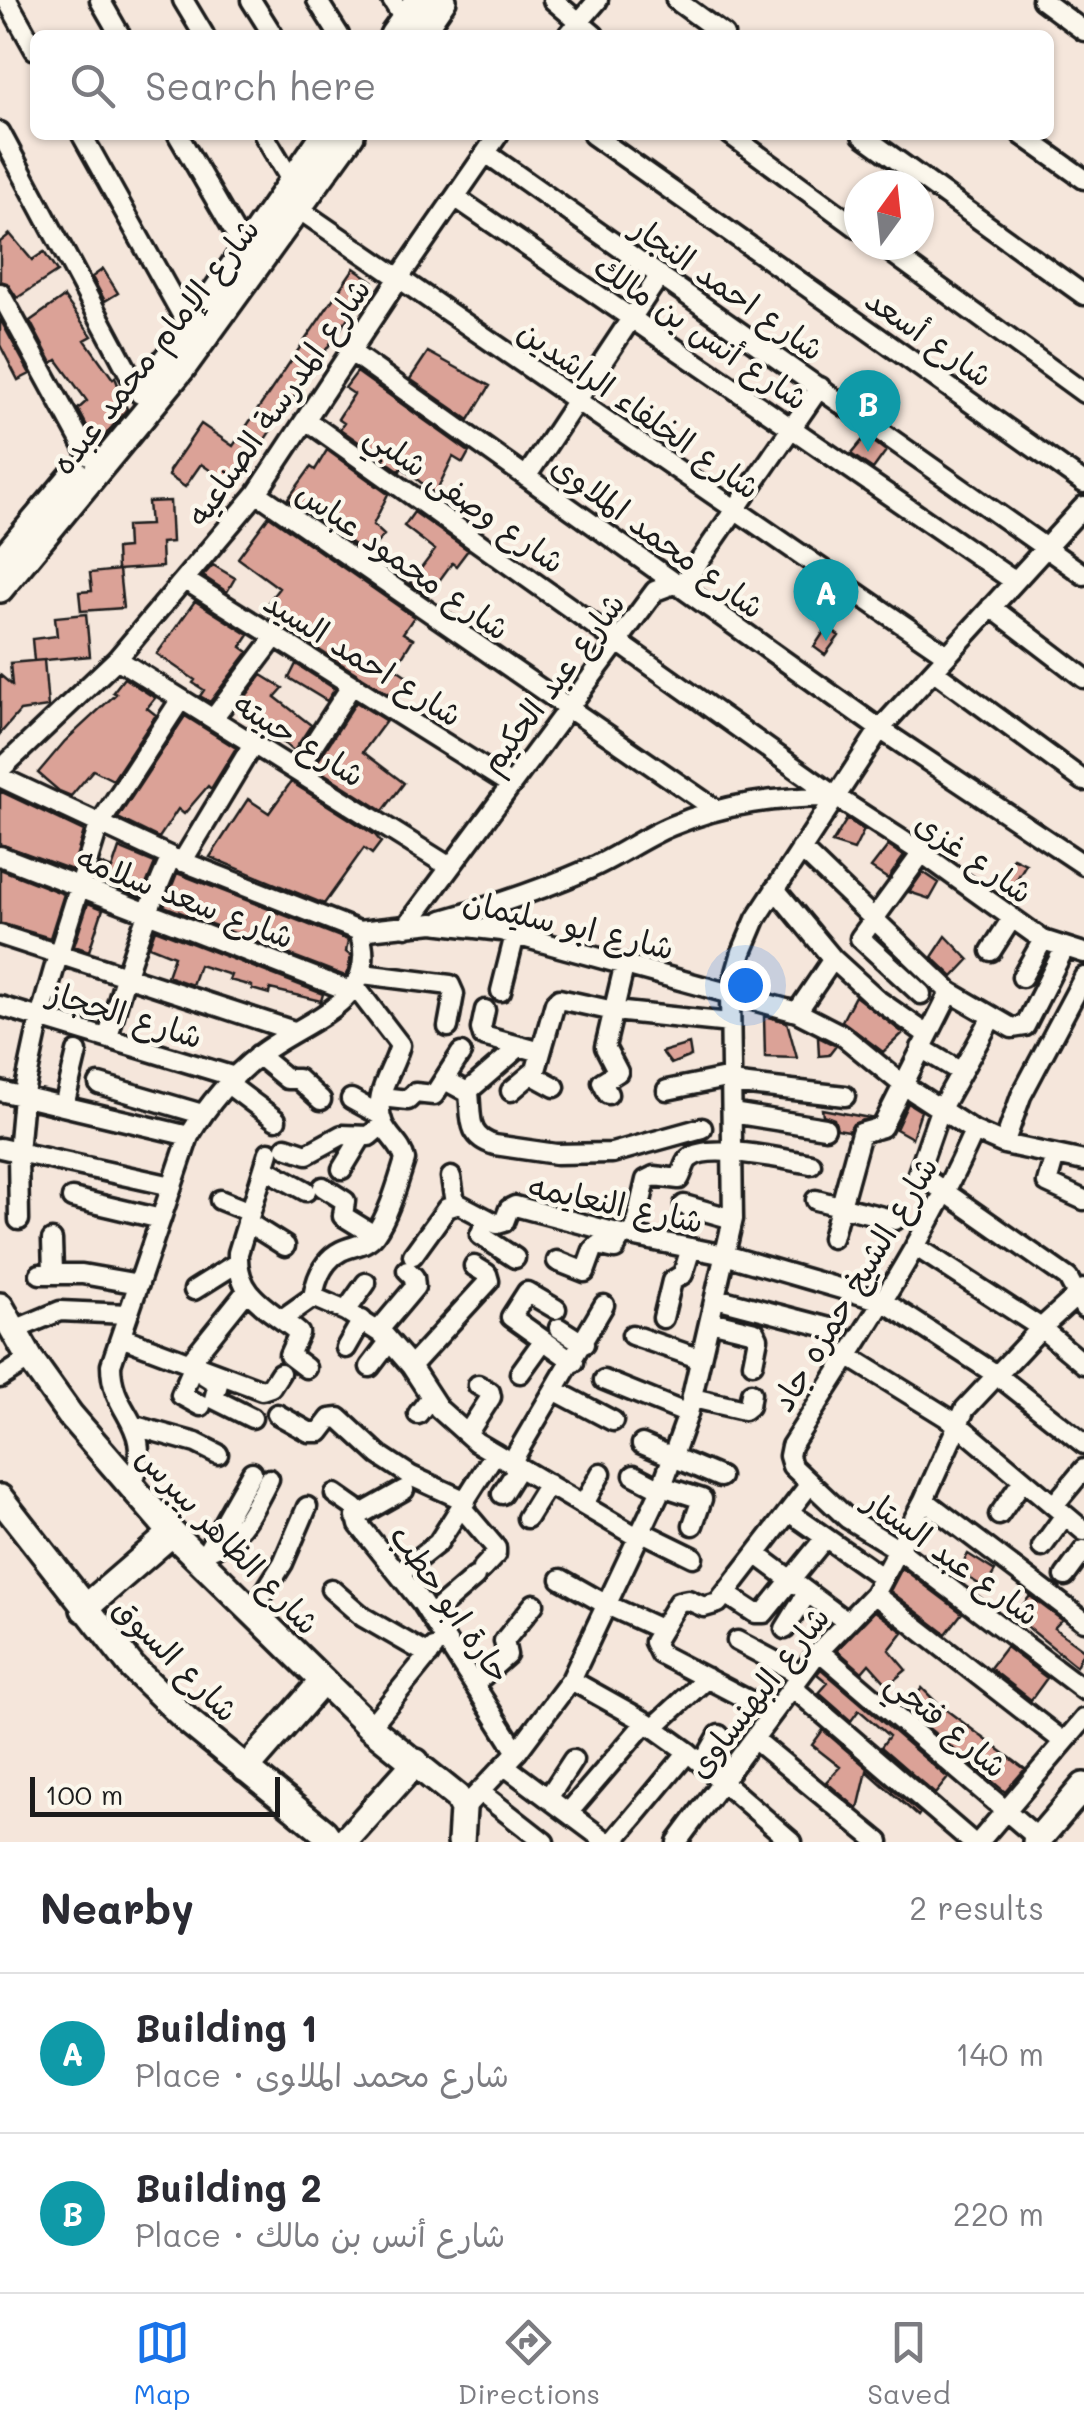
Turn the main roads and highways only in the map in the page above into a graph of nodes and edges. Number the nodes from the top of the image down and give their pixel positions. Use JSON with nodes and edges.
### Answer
{"nodes":[{"id":1,"x":443,"y":0,"type":"edge"},
{"id":2,"x":405,"y":18,"type":"edge"},
{"id":3,"x":321,"y":140,"type":"edge"},
{"id":4,"x":348,"y":140,"type":"edge"},
{"id":5,"x":0,"y":562,"type":"edge"},
{"id":6,"x":0,"y":589,"type":"edge"},
{"id":7,"x":0,"y":1306,"type":"edge"},
{"id":8,"x":0,"y":1498,"type":"edge"},
{"id":9,"x":172,"y":1533,"type":"junction"},
{"id":10,"x":84,"y":1609,"type":"junction"},
{"id":11,"x":323,"y":1681,"type":"junction"},
{"id":12,"x":416,"y":1762,"type":"junction"},
{"id":13,"x":246,"y":1769,"type":"junction"},
{"id":14,"x":1084,"y":1786,"type":"edge"},
{"id":15,"x":1038,"y":1840,"type":"edge"},
{"id":16,"x":332,"y":1842,"type":"edge"},
{"id":17,"x":344,"y":1842,"type":"edge"},
{"id":18,"x":460,"y":1842,"type":"edge"}],
"edges":[{"from":1,"to":2,"type":"main road"},
{"from":3,"to":5,"type":"main road","name":"شارع الإمام محمد عبده"},
{"from":4,"to":6,"type":"main road","name":"شارع الإمام محمد عبده"},
{"from":7,"to":9,"type":"main road","name":"شارع الظاهر بيبرس"},
{"from":8,"to":10,"type":"main road","name":"شارع السوق"},
{"from":9,"to":10,"type":"main road"},
{"from":9,"to":11,"type":"main road","name":"شارع الظاهر بيبرس"},
{"from":10,"to":13,"type":"main road","name":"شارع السوق"},
{"from":11,"to":12,"type":"main road","name":"شارع الظاهر بيبرس"},
{"from":11,"to":13,"type":"main road"},
{"from":12,"to":17,"type":"main road"},
{"from":12,"to":18,"type":"main road","name":"شارع الظاهر بيبرس"},
{"from":13,"to":16,"type":"main road","name":"شارع السوق"},
{"from":14,"to":15,"type":"main road"}]}
